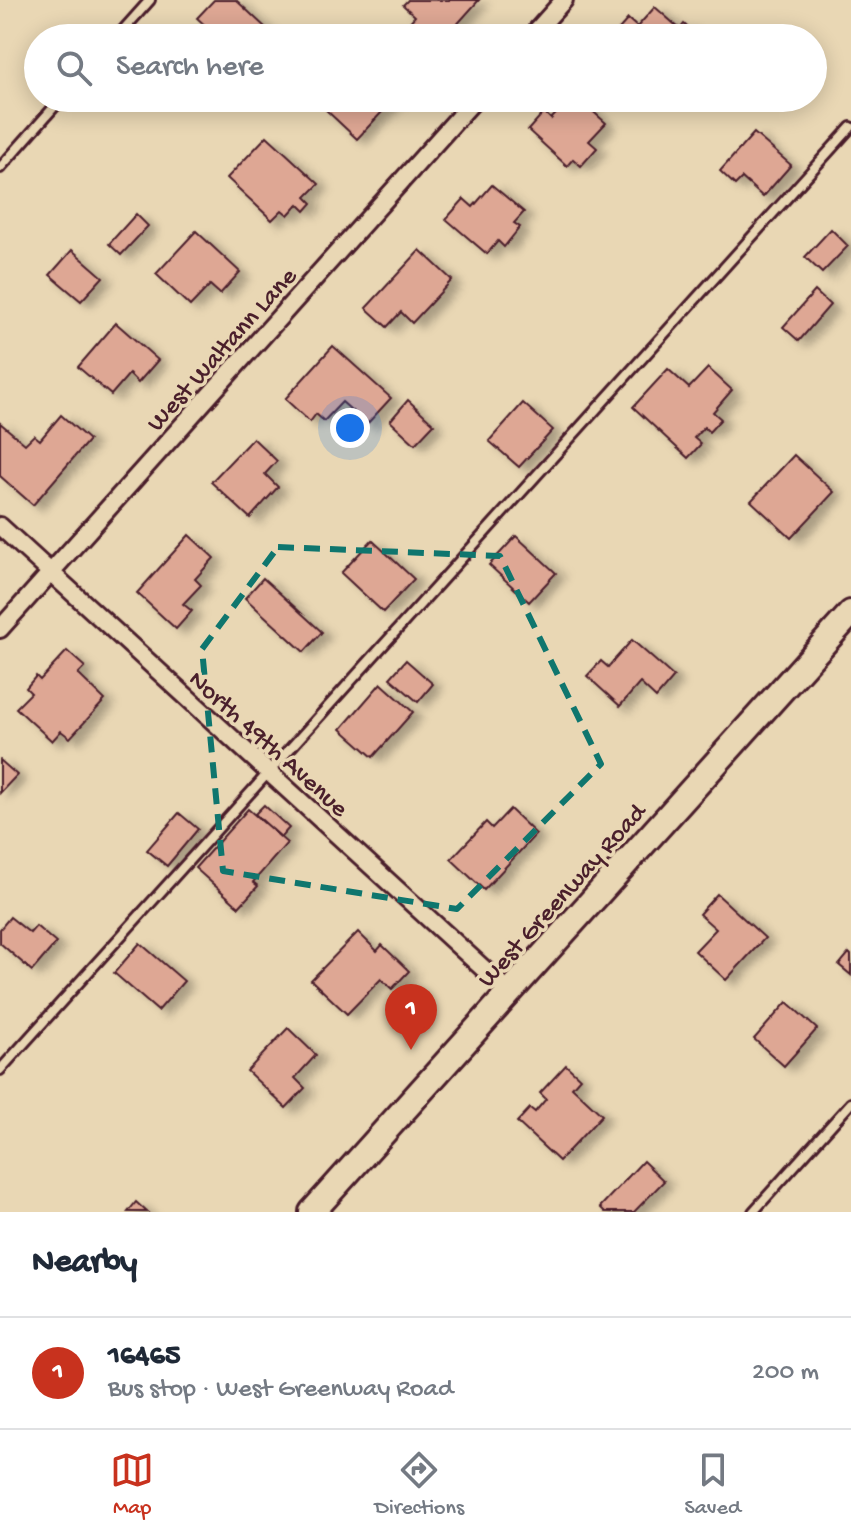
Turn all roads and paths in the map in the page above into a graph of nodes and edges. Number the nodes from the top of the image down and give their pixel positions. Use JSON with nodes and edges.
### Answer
{"nodes":[{"id":1,"x":150,"y":0,"type":"edge"},
{"id":2,"x":564,"y":0,"type":"edge"},
{"id":3,"x":129,"y":24,"type":"edge"},
{"id":4,"x":543,"y":24,"type":"edge"},
{"id":5,"x":50,"y":112,"type":"edge"},
{"id":6,"x":463,"y":112,"type":"edge"},
{"id":7,"x":851,"y":127,"type":"edge"},
{"id":8,"x":0,"y":168,"type":"edge"},
{"id":9,"x":0,"y":526,"type":"edge"},
{"id":10,"x":51,"y":573,"type":"junction"},
{"id":11,"x":851,"y":613,"type":"edge"},
{"id":12,"x":0,"y":629,"type":"edge"},
{"id":13,"x":268,"y":773,"type":"junction"},
{"id":14,"x":509,"y":992,"type":"junction"},
{"id":15,"x":0,"y":1070,"type":"edge"},
{"id":16,"x":851,"y":1103,"type":"edge"},
{"id":17,"x":312,"y":1212,"type":"edge"},
{"id":18,"x":753,"y":1212,"type":"edge"}],
"edges":[{"from":1,"to":3,"type":"lane"},
{"from":2,"to":4,"type":"street"},
{"from":5,"to":8,"type":"lane"},
{"from":6,"to":10,"type":"street","name":"West Waltann Lane"},
{"from":7,"to":13,"type":"lane"},
{"from":9,"to":10,"type":"street","name":"North 49th Avenue"},
{"from":10,"to":12,"type":"street","name":"West Waltann Lane"},
{"from":10,"to":13,"type":"street","name":"North 49th Avenue"},
{"from":11,"to":14,"type":"main road","name":"West Greenway Road"},
{"from":13,"to":14,"type":"street","name":"North 49th Avenue"},
{"from":13,"to":15,"type":"lane"},
{"from":14,"to":17,"type":"main road","name":"West Greenway Road"},
{"from":16,"to":18,"type":"lane"}]}
